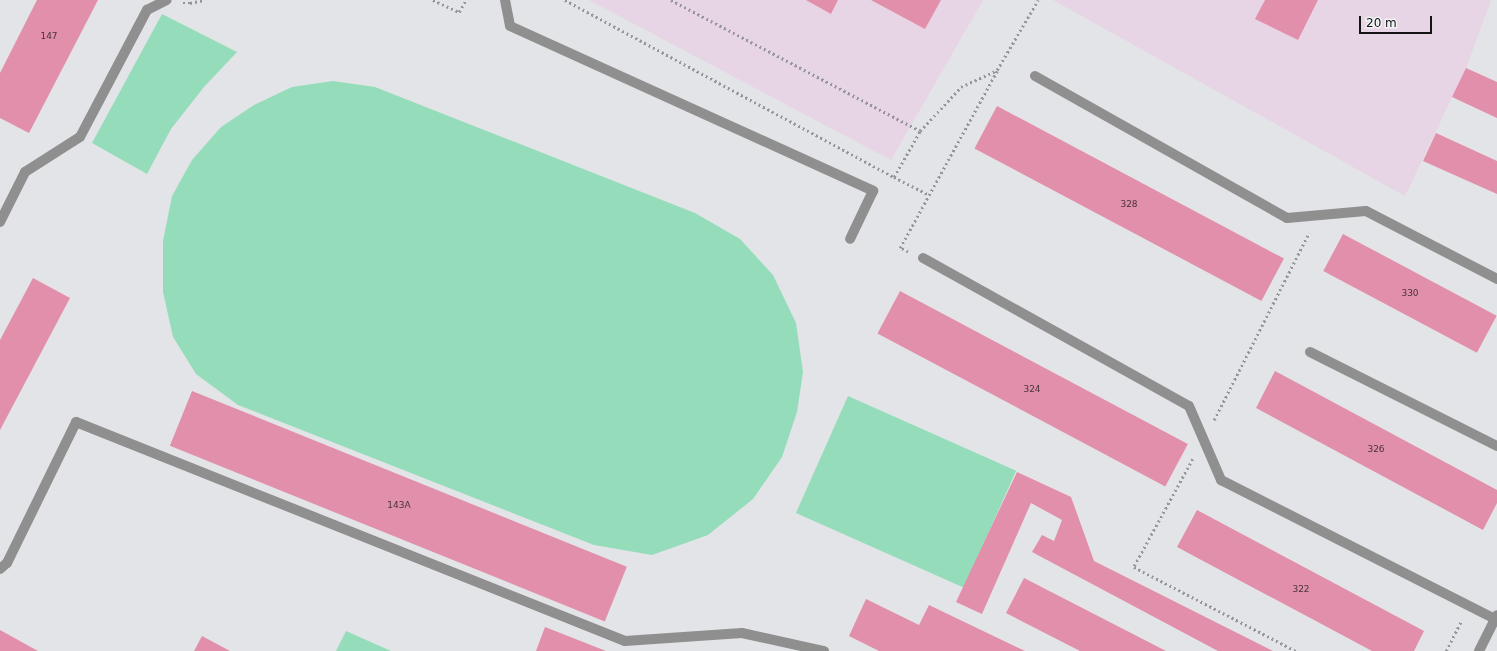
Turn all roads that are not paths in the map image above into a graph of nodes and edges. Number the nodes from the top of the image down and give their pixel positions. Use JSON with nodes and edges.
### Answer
{"nodes":[{"id":1,"x":506,"y":0,"type":"edge"},
{"id":2,"x":169,"y":1,"type":"edge"},
{"id":3,"x":1035,"y":76,"type":"dead end"},
{"id":4,"x":0,"y":222,"type":"edge"},
{"id":5,"x":850,"y":239,"type":"dead end"},
{"id":6,"x":923,"y":258,"type":"road end"},
{"id":7,"x":1497,"y":279,"type":"edge"},
{"id":8,"x":1310,"y":352,"type":"dead end"},
{"id":9,"x":1497,"y":446,"type":"edge"},
{"id":10,"x":0,"y":569,"type":"edge"},
{"id":11,"x":1496,"y":617,"type":"edge"},
{"id":12,"x":824,"y":651,"type":"edge"},
{"id":13,"x":1479,"y":651,"type":"edge"}],
"edges":[{"from":1,"to":5,"type":"street"},
{"from":2,"to":4,"type":"street"},
{"from":3,"to":7,"type":"street"},
{"from":6,"to":11,"type":"street"},
{"from":8,"to":9,"type":"street"},
{"from":10,"to":12,"type":"street"},
{"from":11,"to":13,"type":"street"}]}
